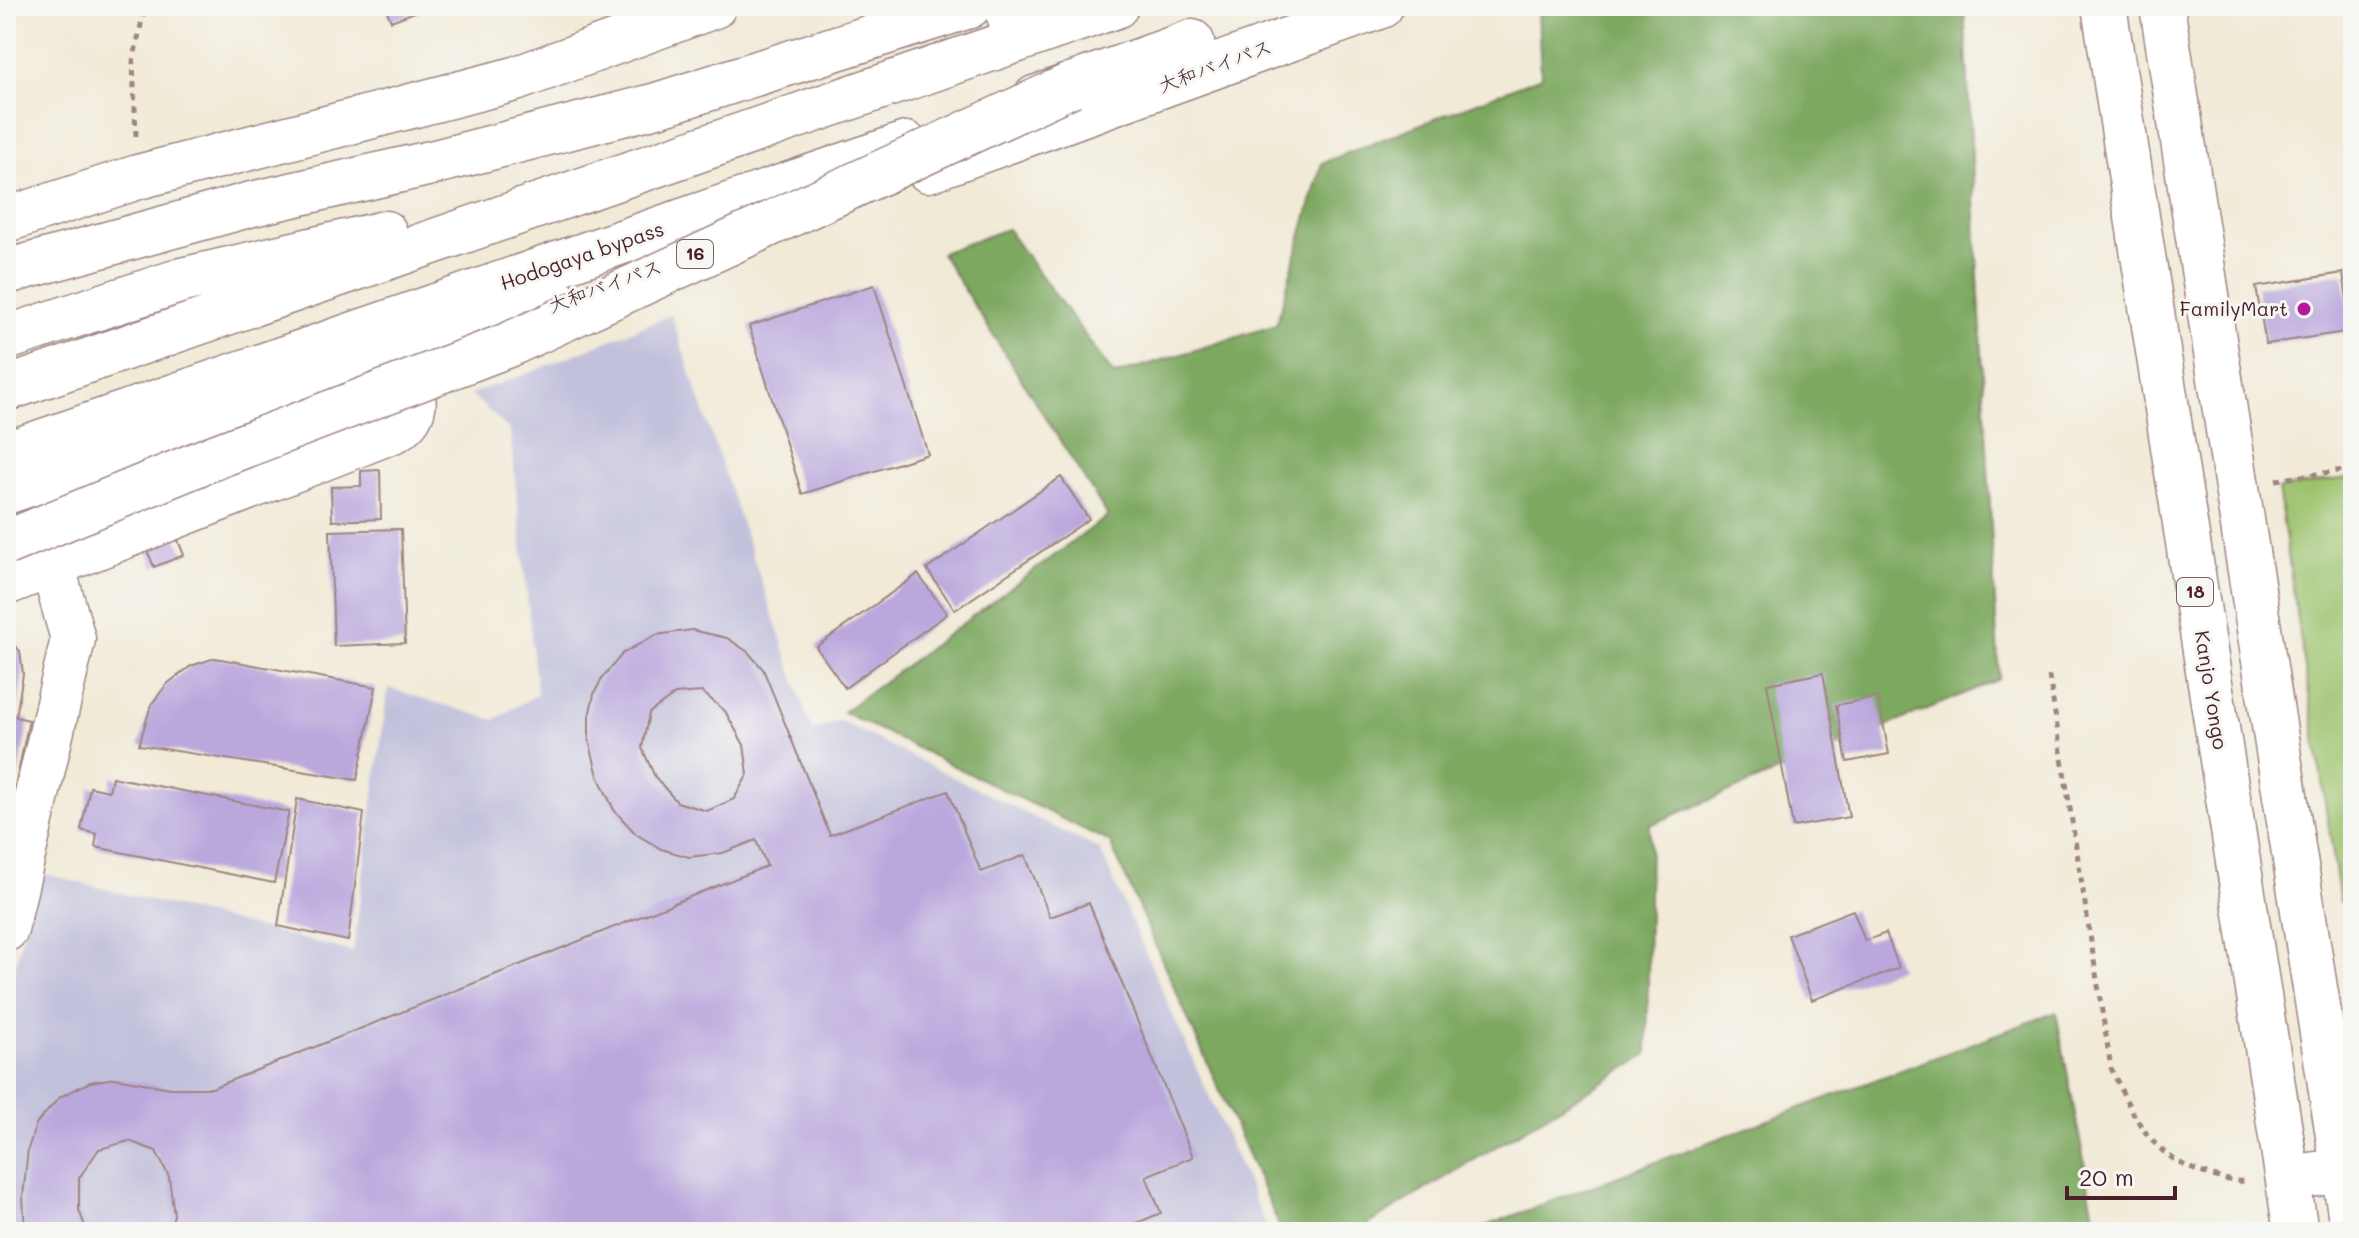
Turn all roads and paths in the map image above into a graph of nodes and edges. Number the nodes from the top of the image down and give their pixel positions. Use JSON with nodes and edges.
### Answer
{"nodes":[{"id":1,"x":145,"y":6,"type":"edge"},
{"id":2,"x":714,"y":6,"type":"edge"},
{"id":3,"x":969,"y":6,"type":"edge"},
{"id":4,"x":1116,"y":6,"type":"edge"},
{"id":5,"x":1293,"y":6,"type":"edge"},
{"id":6,"x":1381,"y":6,"type":"edge"},
{"id":7,"x":2104,"y":6,"type":"edge"},
{"id":8,"x":2162,"y":6,"type":"edge"},
{"id":9,"x":1022,"y":11,"type":"edge"},
{"id":10,"x":1071,"y":85,"type":"junction"},
{"id":11,"x":138,"y":177,"type":"junction"},
{"id":12,"x":6,"y":220,"type":"edge"},
{"id":13,"x":413,"y":227,"type":"junction"},
{"id":14,"x":6,"y":272,"type":"edge"},
{"id":15,"x":6,"y":338,"type":"edge"},
{"id":16,"x":402,"y":359,"type":"junction"},
{"id":17,"x":6,"y":367,"type":"edge"},
{"id":18,"x":6,"y":389,"type":"edge"},
{"id":19,"x":6,"y":454,"type":"edge"},
{"id":20,"x":2353,"y":466,"type":"edge"},
{"id":21,"x":2263,"y":482,"type":"dead end"},
{"id":22,"x":6,"y":492,"type":"edge"},
{"id":23,"x":6,"y":543,"type":"edge"},
{"id":24,"x":52,"y":564,"type":"junction"},
{"id":25,"x":6,"y":583,"type":"edge"},
{"id":26,"x":2049,"y":676,"type":"dead end"},
{"id":27,"x":6,"y":929,"type":"edge"},
{"id":28,"x":2348,"y":1170,"type":"edge"},
{"id":29,"x":2288,"y":1178,"type":"junction"},
{"id":30,"x":2296,"y":1232,"type":"edge"},
{"id":31,"x":2353,"y":1232,"type":"edge"}],
"edges":[{"from":1,"to":11,"type":"path"},
{"from":2,"to":11,"type":"main road"},
{"from":3,"to":14,"type":"main road"},
{"from":4,"to":18,"type":"main road"},
{"from":5,"to":10,"type":"main road","name":"Hodogaya bypass","number":"16"},
{"from":6,"to":16,"type":"main road","name":"大和バイパス","number":"16"},
{"from":7,"to":29,"type":"main road","name":"Kanjo Yongo","number":"18"},
{"from":8,"to":28,"type":"main road"},
{"from":9,"to":13,"type":"main road"},
{"from":10,"to":19,"type":"main road","name":"Hodogaya bypass","number":"16","bridge":true},
{"from":10,"to":23,"type":"main road","bridge":true},
{"from":11,"to":12,"type":"main road"},
{"from":13,"to":15,"type":"main road"},
{"from":13,"to":17,"type":"main road"},
{"from":16,"to":22,"type":"main road","name":"大和バイパス","number":"16"},
{"from":16,"to":24,"type":"main road"},
{"from":20,"to":21,"type":"path"},
{"from":24,"to":25,"type":"main road"},
{"from":24,"to":27,"type":"main road"},
{"from":26,"to":29,"type":"path"},
{"from":28,"to":29,"type":"main road"},
{"from":28,"to":31,"type":"main road"},
{"from":29,"to":30,"type":"main road","name":"Kanjo Yongo","number":"18"}]}
